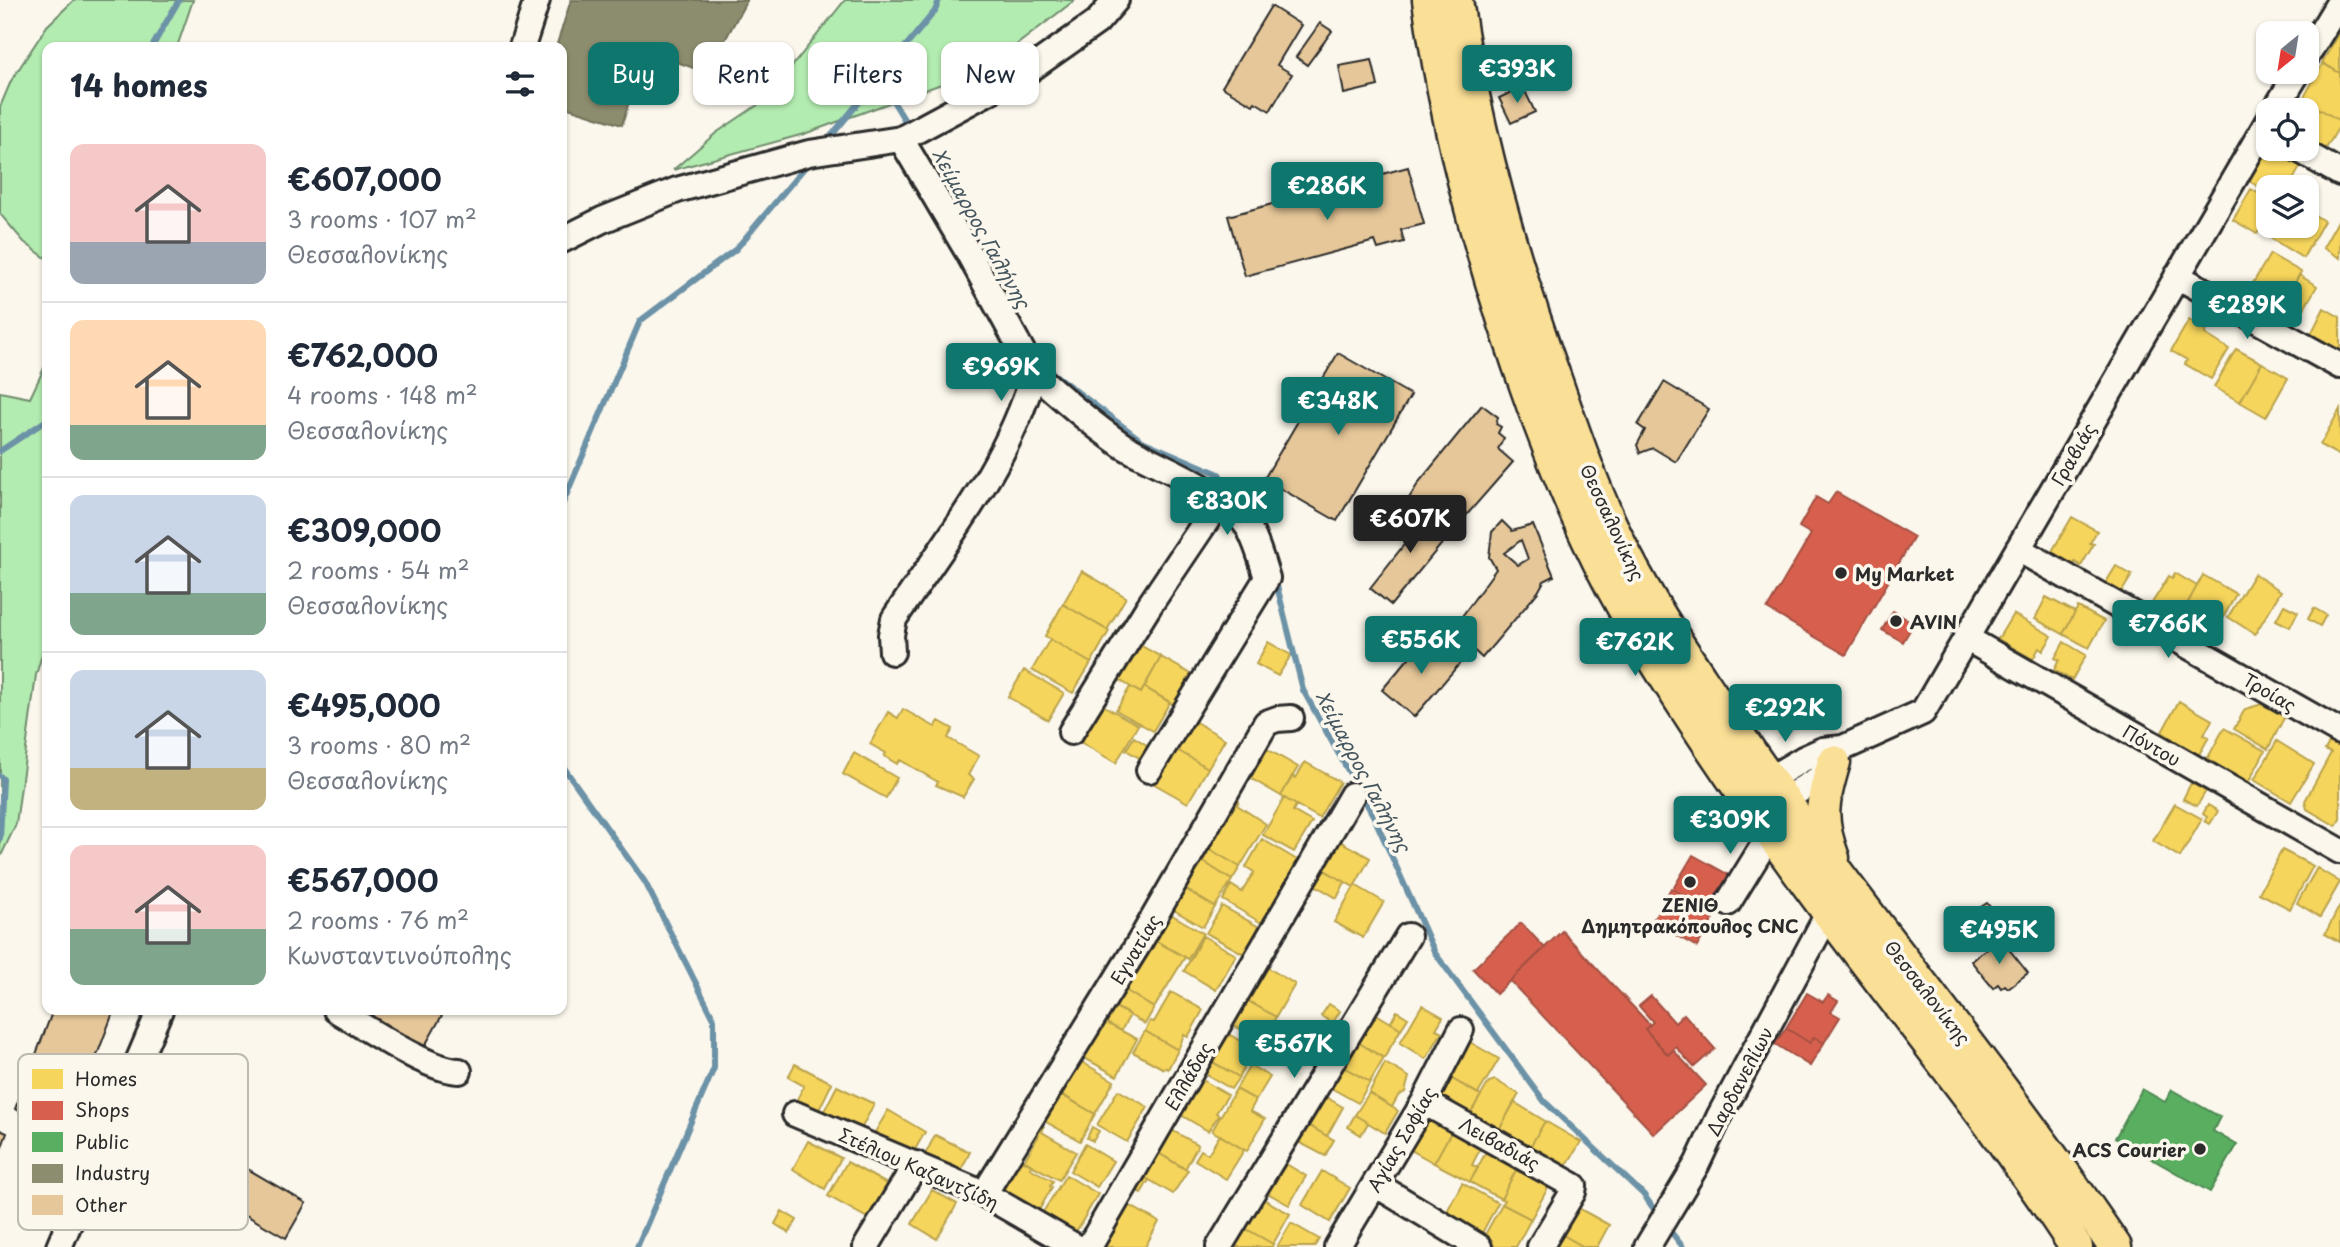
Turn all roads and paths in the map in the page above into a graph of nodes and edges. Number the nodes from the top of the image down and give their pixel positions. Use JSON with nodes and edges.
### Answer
{"nodes":[{"id":1,"x":537,"y":0,"type":"edge"},
{"id":2,"x":1116,"y":0,"type":"edge"},
{"id":3,"x":1429,"y":0,"type":"edge"},
{"id":4,"x":1456,"y":0,"type":"edge"},
{"id":5,"x":2340,"y":1,"type":"edge"},
{"id":6,"x":2319,"y":36,"type":"edge"},
{"id":7,"x":524,"y":42,"type":"edge"},
{"id":8,"x":901,"y":139,"type":"junction"},
{"id":9,"x":2256,"y":144,"type":"edge"},
{"id":10,"x":2319,"y":161,"type":"edge"},
{"id":11,"x":2340,"y":173,"type":"edge"},
{"id":12,"x":567,"y":238,"type":"edge"},
{"id":13,"x":2176,"y":276,"type":"junction"},
{"id":14,"x":2340,"y":366,"type":"edge"},
{"id":15,"x":1034,"y":373,"type":"junction"},
{"id":16,"x":1221,"y":499,"type":"junction"},
{"id":17,"x":2018,"y":549,"type":"junction"},
{"id":18,"x":1966,"y":638,"type":"junction"},
{"id":19,"x":892,"y":652,"type":"dead end"},
{"id":20,"x":1291,"y":718,"type":"dead end"},
{"id":21,"x":1071,"y":732,"type":"dead end"},
{"id":22,"x":2340,"y":732,"type":"edge"},
{"id":23,"x":1839,"y":755,"type":"junction"},
{"id":24,"x":1149,"y":770,"type":"dead end"},
{"id":25,"x":1352,"y":795,"type":"dead end"},
{"id":26,"x":1765,"y":804,"type":"junction"},
{"id":27,"x":2340,"y":850,"type":"edge"},
{"id":28,"x":1840,"y":876,"type":"junction"},
{"id":29,"x":1728,"y":903,"type":"dead end"},
{"id":30,"x":1829,"y":912,"type":"junction"},
{"id":31,"x":1408,"y":936,"type":"dead end"},
{"id":32,"x":158,"y":1015,"type":"edge"},
{"id":33,"x":345,"y":1015,"type":"edge"},
{"id":34,"x":1461,"y":1030,"type":"dead end"},
{"id":35,"x":141,"y":1054,"type":"edge"},
{"id":36,"x":459,"y":1071,"type":"dead end"},
{"id":37,"x":1424,"y":1102,"type":"junction"},
{"id":38,"x":795,"y":1114,"type":"dead end"},
{"id":39,"x":916,"y":1164,"type":"junction"},
{"id":40,"x":1375,"y":1184,"type":"junction"},
{"id":41,"x":984,"y":1194,"type":"junction"},
{"id":42,"x":66,"y":1230,"type":"edge"},
{"id":43,"x":59,"y":1247,"type":"edge"},
{"id":44,"x":866,"y":1247,"type":"edge"},
{"id":45,"x":1076,"y":1247,"type":"edge"},
{"id":46,"x":1088,"y":1247,"type":"edge"},
{"id":47,"x":1219,"y":1247,"type":"edge"},
{"id":48,"x":1337,"y":1247,"type":"edge"},
{"id":49,"x":1479,"y":1247,"type":"edge"},
{"id":50,"x":1540,"y":1247,"type":"edge"},
{"id":51,"x":1647,"y":1247,"type":"edge"},
{"id":52,"x":2076,"y":1247,"type":"edge"},
{"id":53,"x":2115,"y":1247,"type":"edge"}],
"edges":[{"from":1,"to":7,"type":"street"},
{"from":2,"to":8,"type":"street"},
{"from":3,"to":26,"type":"main road","name":"Θεσσαλονίκης"},
{"from":4,"to":26,"type":"main road","name":"Θεσσαλονίκης"},
{"from":5,"to":6,"type":"street"},
{"from":8,"to":12,"type":"street"},
{"from":8,"to":15,"type":"street"},
{"from":9,"to":13,"type":"street","name":"Γραβιάς"},
{"from":10,"to":11,"type":"street"},
{"from":13,"to":14,"type":"street"},
{"from":13,"to":17,"type":"street","name":"Γραβιάς"},
{"from":15,"to":16,"type":"street"},
{"from":15,"to":19,"type":"street"},
{"from":16,"to":21,"type":"street"},
{"from":16,"to":24,"type":"street"},
{"from":17,"to":18,"type":"street","name":"Γραβιάς"},
{"from":17,"to":22,"type":"street","name":"Τροίας"},
{"from":18,"to":23,"type":"street","name":"Γραβιάς"},
{"from":18,"to":27,"type":"street","name":"Πόντου"},
{"from":20,"to":41,"type":"street","name":"Εγνατίας"},
{"from":23,"to":26,"type":"street","name":"Γραβιάς"},
{"from":23,"to":28,"type":"main road"},
{"from":25,"to":46,"type":"street","name":"Ελλάδας"},
{"from":26,"to":28,"type":"main road","name":"Θεσσαλονίκης"},
{"from":26,"to":29,"type":"street"},
{"from":26,"to":30,"type":"main road","name":"Θεσσαλονίκης"},
{"from":28,"to":53,"type":"main road","name":"Θεσσαλονίκης"},
{"from":30,"to":51,"type":"street","name":"Δαρδανελίων"},
{"from":30,"to":52,"type":"main road","name":"Θεσσαλονίκης"},
{"from":31,"to":47,"type":"street"},
{"from":32,"to":35,"type":"street"},
{"from":33,"to":36,"type":"street"},
{"from":34,"to":37,"type":"street","name":"Αγίας Σοφίας"},
{"from":37,"to":40,"type":"street","name":"Αγίας Σοφίας"},
{"from":37,"to":50,"type":"street","name":"Λειβαδιάς"},
{"from":38,"to":39,"type":"street","name":"Στέλιου Καζαντζίδη"},
{"from":39,"to":41,"type":"street","name":"Στέλιου Καζαντζίδη"},
{"from":39,"to":44,"type":"street"},
{"from":40,"to":48,"type":"street","name":"Αγίας Σοφίας"},
{"from":40,"to":49,"type":"street"},
{"from":41,"to":45,"type":"street","name":"Στέλιου Καζαντζίδη"},
{"from":42,"to":43,"type":"street"}]}
